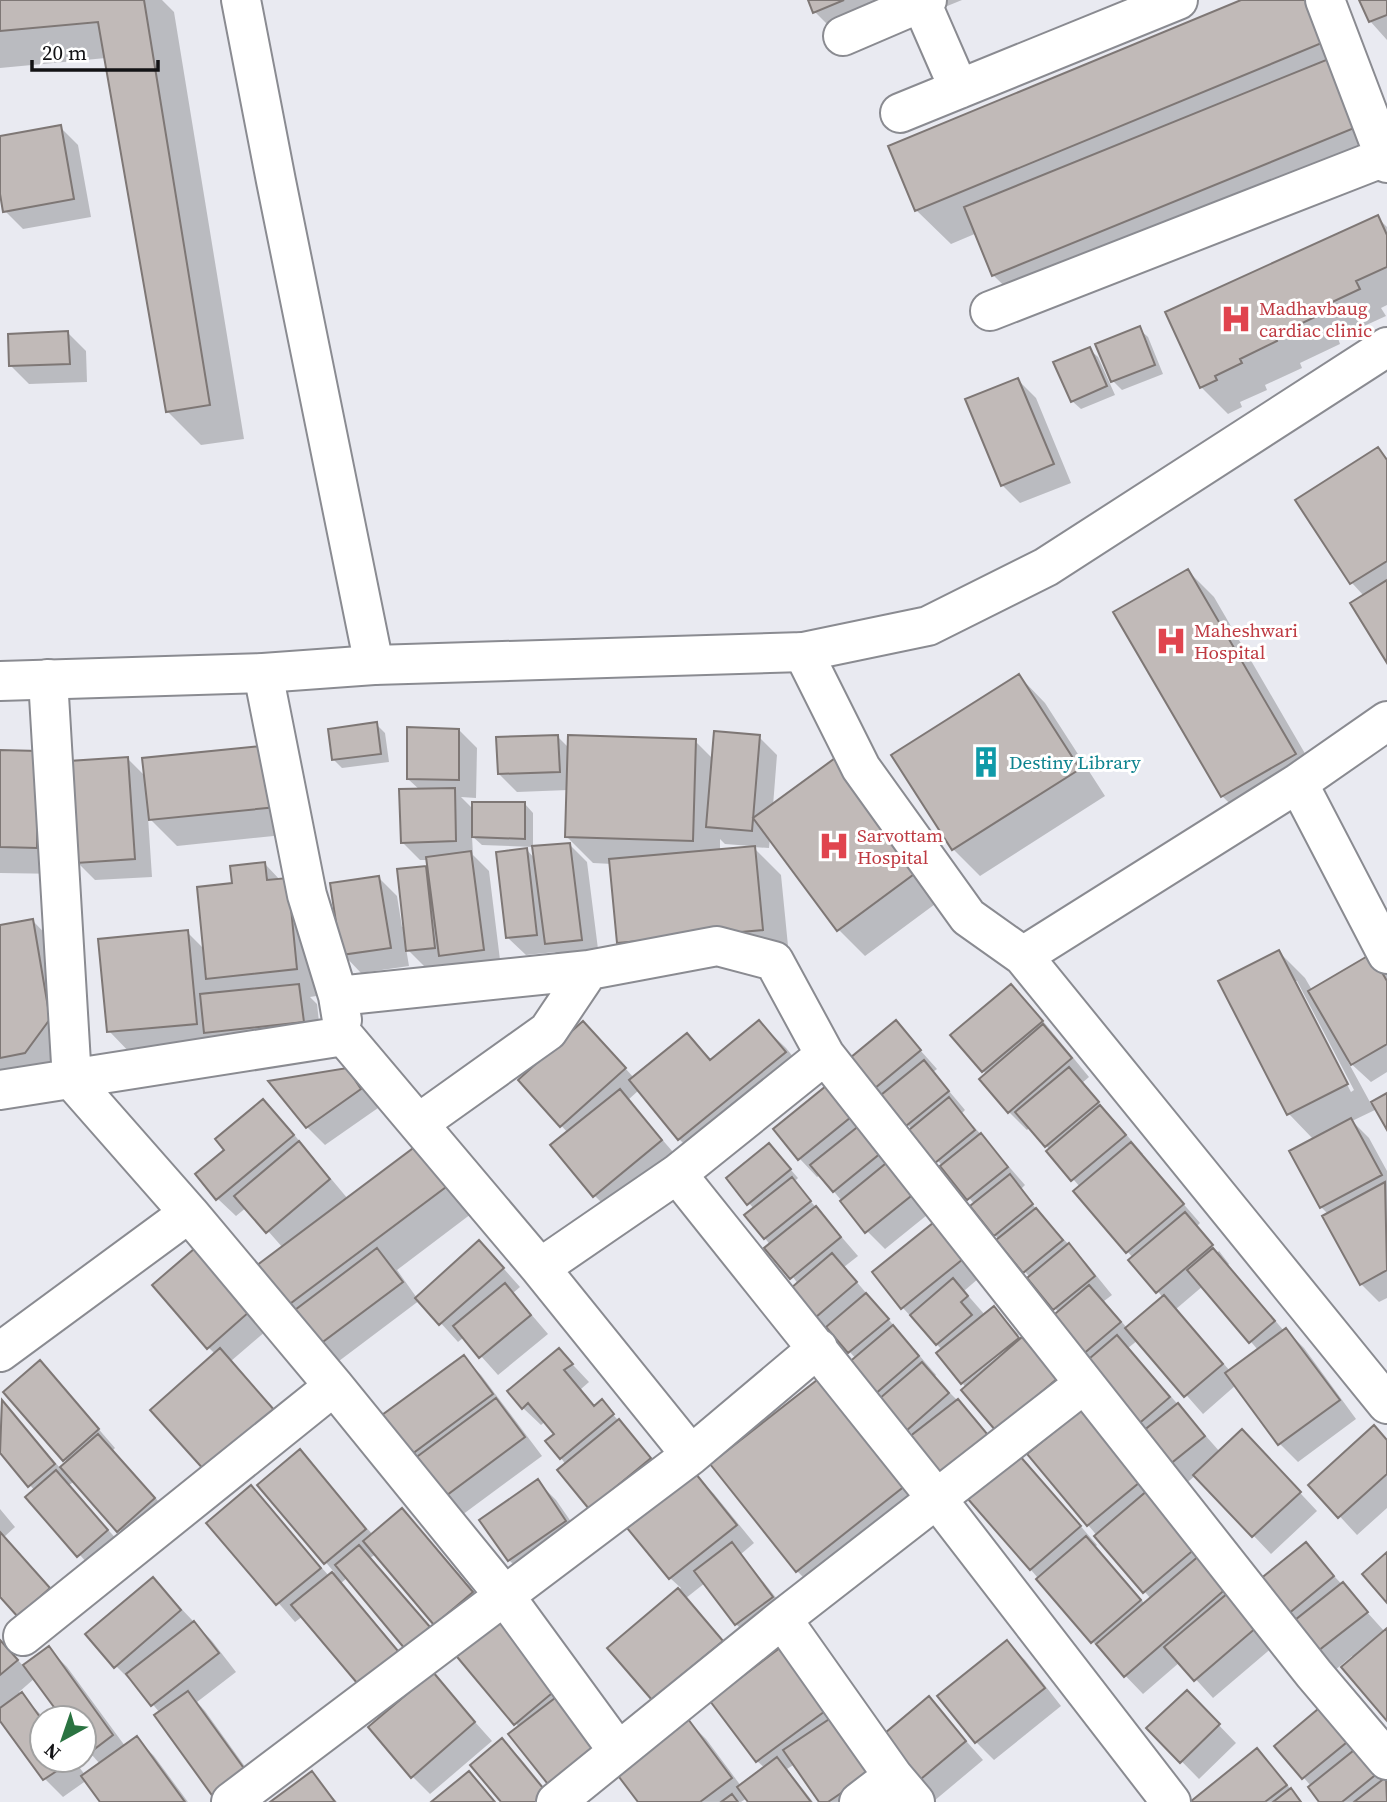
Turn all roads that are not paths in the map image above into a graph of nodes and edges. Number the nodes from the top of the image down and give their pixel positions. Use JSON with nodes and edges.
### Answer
{"nodes":[{"id":1,"x":241,"y":0,"type":"edge"},
{"id":2,"x":1178,"y":0,"type":"edge"},
{"id":3,"x":1325,"y":0,"type":"edge"},
{"id":4,"x":924,"y":1,"type":"edge"},
{"id":5,"x":843,"y":36,"type":"dead end"},
{"id":6,"x":959,"y":89,"type":"junction"},
{"id":7,"x":900,"y":113,"type":"dead end"},
{"id":8,"x":1386,"y":159,"type":"edge"},
{"id":9,"x":990,"y":311,"type":"dead end"},
{"id":10,"x":1387,"y":347,"type":"edge"},
{"id":11,"x":803,"y":652,"type":"junction"},
{"id":12,"x":374,"y":665,"type":"junction"},
{"id":13,"x":263,"y":673,"type":"junction"},
{"id":14,"x":48,"y":679,"type":"junction"},
{"id":15,"x":0,"y":681,"type":"edge"},
{"id":16,"x":1387,"y":721,"type":"edge"},
{"id":17,"x":1298,"y":783,"type":"junction"},
{"id":18,"x":1387,"y":954,"type":"edge"},
{"id":19,"x":1023,"y":956,"type":"junction"},
{"id":20,"x":589,"y":970,"type":"junction"},
{"id":21,"x":338,"y":996,"type":"junction"},
{"id":22,"x":344,"y":1036,"type":"junction"},
{"id":23,"x":825,"y":1055,"type":"junction"},
{"id":24,"x":72,"y":1080,"type":"junction"},
{"id":25,"x":0,"y":1090,"type":"edge"},
{"id":26,"x":419,"y":1123,"type":"junction"},
{"id":27,"x":677,"y":1174,"type":"junction"},
{"id":28,"x":189,"y":1213,"type":"junction"},
{"id":29,"x":540,"y":1268,"type":"junction"},
{"id":30,"x":818,"y":1348,"type":"junction"},
{"id":31,"x":0,"y":1352,"type":"edge"},
{"id":32,"x":1084,"y":1384,"type":"junction"},
{"id":33,"x":334,"y":1386,"type":"junction"},
{"id":34,"x":1387,"y":1404,"type":"edge"},
{"id":35,"x":691,"y":1455,"type":"junction"},
{"id":36,"x":937,"y":1499,"type":"junction"},
{"id":37,"x":504,"y":1595,"type":"junction"},
{"id":38,"x":782,"y":1619,"type":"junction"},
{"id":39,"x":23,"y":1636,"type":"dead end"},
{"id":40,"x":618,"y":1751,"type":"junction"},
{"id":41,"x":1387,"y":1760,"type":"edge"},
{"id":42,"x":904,"y":1789,"type":"edge"},
{"id":43,"x":231,"y":1802,"type":"edge"},
{"id":44,"x":556,"y":1802,"type":"edge"},
{"id":45,"x":859,"y":1802,"type":"edge"},
{"id":46,"x":1171,"y":1802,"type":"edge"}],
"edges":[{"from":1,"to":12,"type":"street"},
{"from":2,"to":6,"type":"street"},
{"from":3,"to":8,"type":"street"},
{"from":4,"to":5,"type":"street"},
{"from":4,"to":6,"type":"street"},
{"from":6,"to":7,"type":"street"},
{"from":8,"to":9,"type":"street"},
{"from":10,"to":11,"type":"street"},
{"from":11,"to":12,"type":"street"},
{"from":11,"to":19,"type":"street"},
{"from":12,"to":13,"type":"street"},
{"from":13,"to":14,"type":"street"},
{"from":13,"to":21,"type":"street"},
{"from":14,"to":15,"type":"street"},
{"from":14,"to":24,"type":"street"},
{"from":16,"to":17,"type":"street"},
{"from":17,"to":18,"type":"street"},
{"from":17,"to":19,"type":"street"},
{"from":19,"to":34,"type":"street"},
{"from":20,"to":21,"type":"street"},
{"from":20,"to":23,"type":"street"},
{"from":20,"to":26,"type":"street"},
{"from":21,"to":22,"type":"street"},
{"from":22,"to":24,"type":"street"},
{"from":22,"to":26,"type":"street"},
{"from":23,"to":27,"type":"street"},
{"from":23,"to":32,"type":"street"},
{"from":24,"to":25,"type":"street"},
{"from":24,"to":28,"type":"street"},
{"from":26,"to":29,"type":"street"},
{"from":27,"to":29,"type":"street"},
{"from":27,"to":30,"type":"street"},
{"from":28,"to":31,"type":"street"},
{"from":28,"to":33,"type":"street"},
{"from":29,"to":35,"type":"street"},
{"from":30,"to":35,"type":"street"},
{"from":30,"to":36,"type":"street"},
{"from":32,"to":36,"type":"street"},
{"from":32,"to":41,"type":"street"},
{"from":33,"to":37,"type":"street"},
{"from":33,"to":39,"type":"street"},
{"from":35,"to":37,"type":"street"},
{"from":36,"to":38,"type":"street"},
{"from":36,"to":46,"type":"street"},
{"from":37,"to":40,"type":"street"},
{"from":37,"to":43,"type":"street"},
{"from":38,"to":40,"type":"street"},
{"from":38,"to":42,"type":"street"},
{"from":40,"to":44,"type":"street"},
{"from":42,"to":45,"type":"street"}]}
